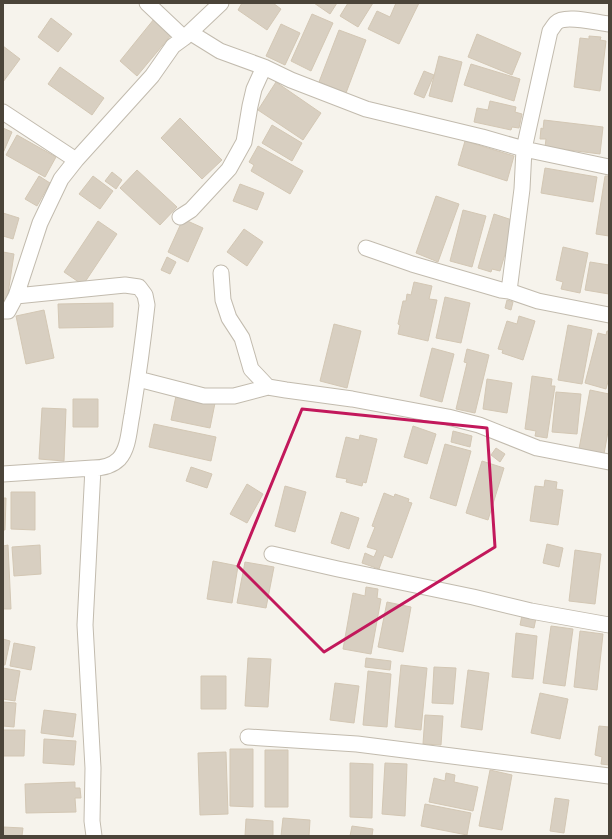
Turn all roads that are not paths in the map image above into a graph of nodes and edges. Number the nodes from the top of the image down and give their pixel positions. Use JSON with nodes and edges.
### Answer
{"nodes":[{"id":1,"x":146,"y":3,"type":"edge"},
{"id":2,"x":221,"y":3,"type":"edge"},
{"id":3,"x":609,"y":24,"type":"edge"},
{"id":4,"x":187,"y":36,"type":"junction"},
{"id":5,"x":264,"y":67,"type":"junction"},
{"id":6,"x":3,"y":112,"type":"edge"},
{"id":7,"x":524,"y":149,"type":"junction"},
{"id":8,"x":76,"y":160,"type":"junction"},
{"id":9,"x":609,"y":167,"type":"edge"},
{"id":10,"x":180,"y":217,"type":"dead end"},
{"id":11,"x":366,"y":248,"type":"dead end"},
{"id":12,"x":222,"y":273,"type":"dead end"},
{"id":13,"x":509,"y":291,"type":"junction"},
{"id":14,"x":16,"y":296,"type":"junction"},
{"id":15,"x":3,"y":311,"type":"edge"},
{"id":16,"x":609,"y":315,"type":"edge"},
{"id":17,"x":138,"y":379,"type":"junction"},
{"id":18,"x":268,"y":387,"type":"junction"},
{"id":19,"x":609,"y":462,"type":"edge"},
{"id":20,"x":94,"y":468,"type":"junction"},
{"id":21,"x":3,"y":474,"type":"edge"},
{"id":22,"x":272,"y":554,"type":"dead end"},
{"id":23,"x":609,"y":625,"type":"edge"},
{"id":24,"x":248,"y":737,"type":"dead end"},
{"id":25,"x":609,"y":776,"type":"edge"},
{"id":26,"x":94,"y":836,"type":"edge"}],
"edges":[{"from":1,"to":4,"type":"street"},
{"from":2,"to":4,"type":"street"},
{"from":3,"to":7,"type":"street"},
{"from":4,"to":5,"type":"street"},
{"from":4,"to":8,"type":"street"},
{"from":5,"to":7,"type":"street"},
{"from":5,"to":10,"type":"street"},
{"from":6,"to":8,"type":"street"},
{"from":7,"to":9,"type":"street"},
{"from":7,"to":13,"type":"street"},
{"from":8,"to":14,"type":"street"},
{"from":11,"to":13,"type":"street"},
{"from":12,"to":18,"type":"street"},
{"from":13,"to":16,"type":"street"},
{"from":14,"to":15,"type":"street"},
{"from":14,"to":17,"type":"street"},
{"from":17,"to":18,"type":"street"},
{"from":17,"to":20,"type":"street"},
{"from":18,"to":19,"type":"street"},
{"from":20,"to":21,"type":"street"},
{"from":20,"to":26,"type":"street"},
{"from":22,"to":23,"type":"street"},
{"from":24,"to":25,"type":"street"}]}
